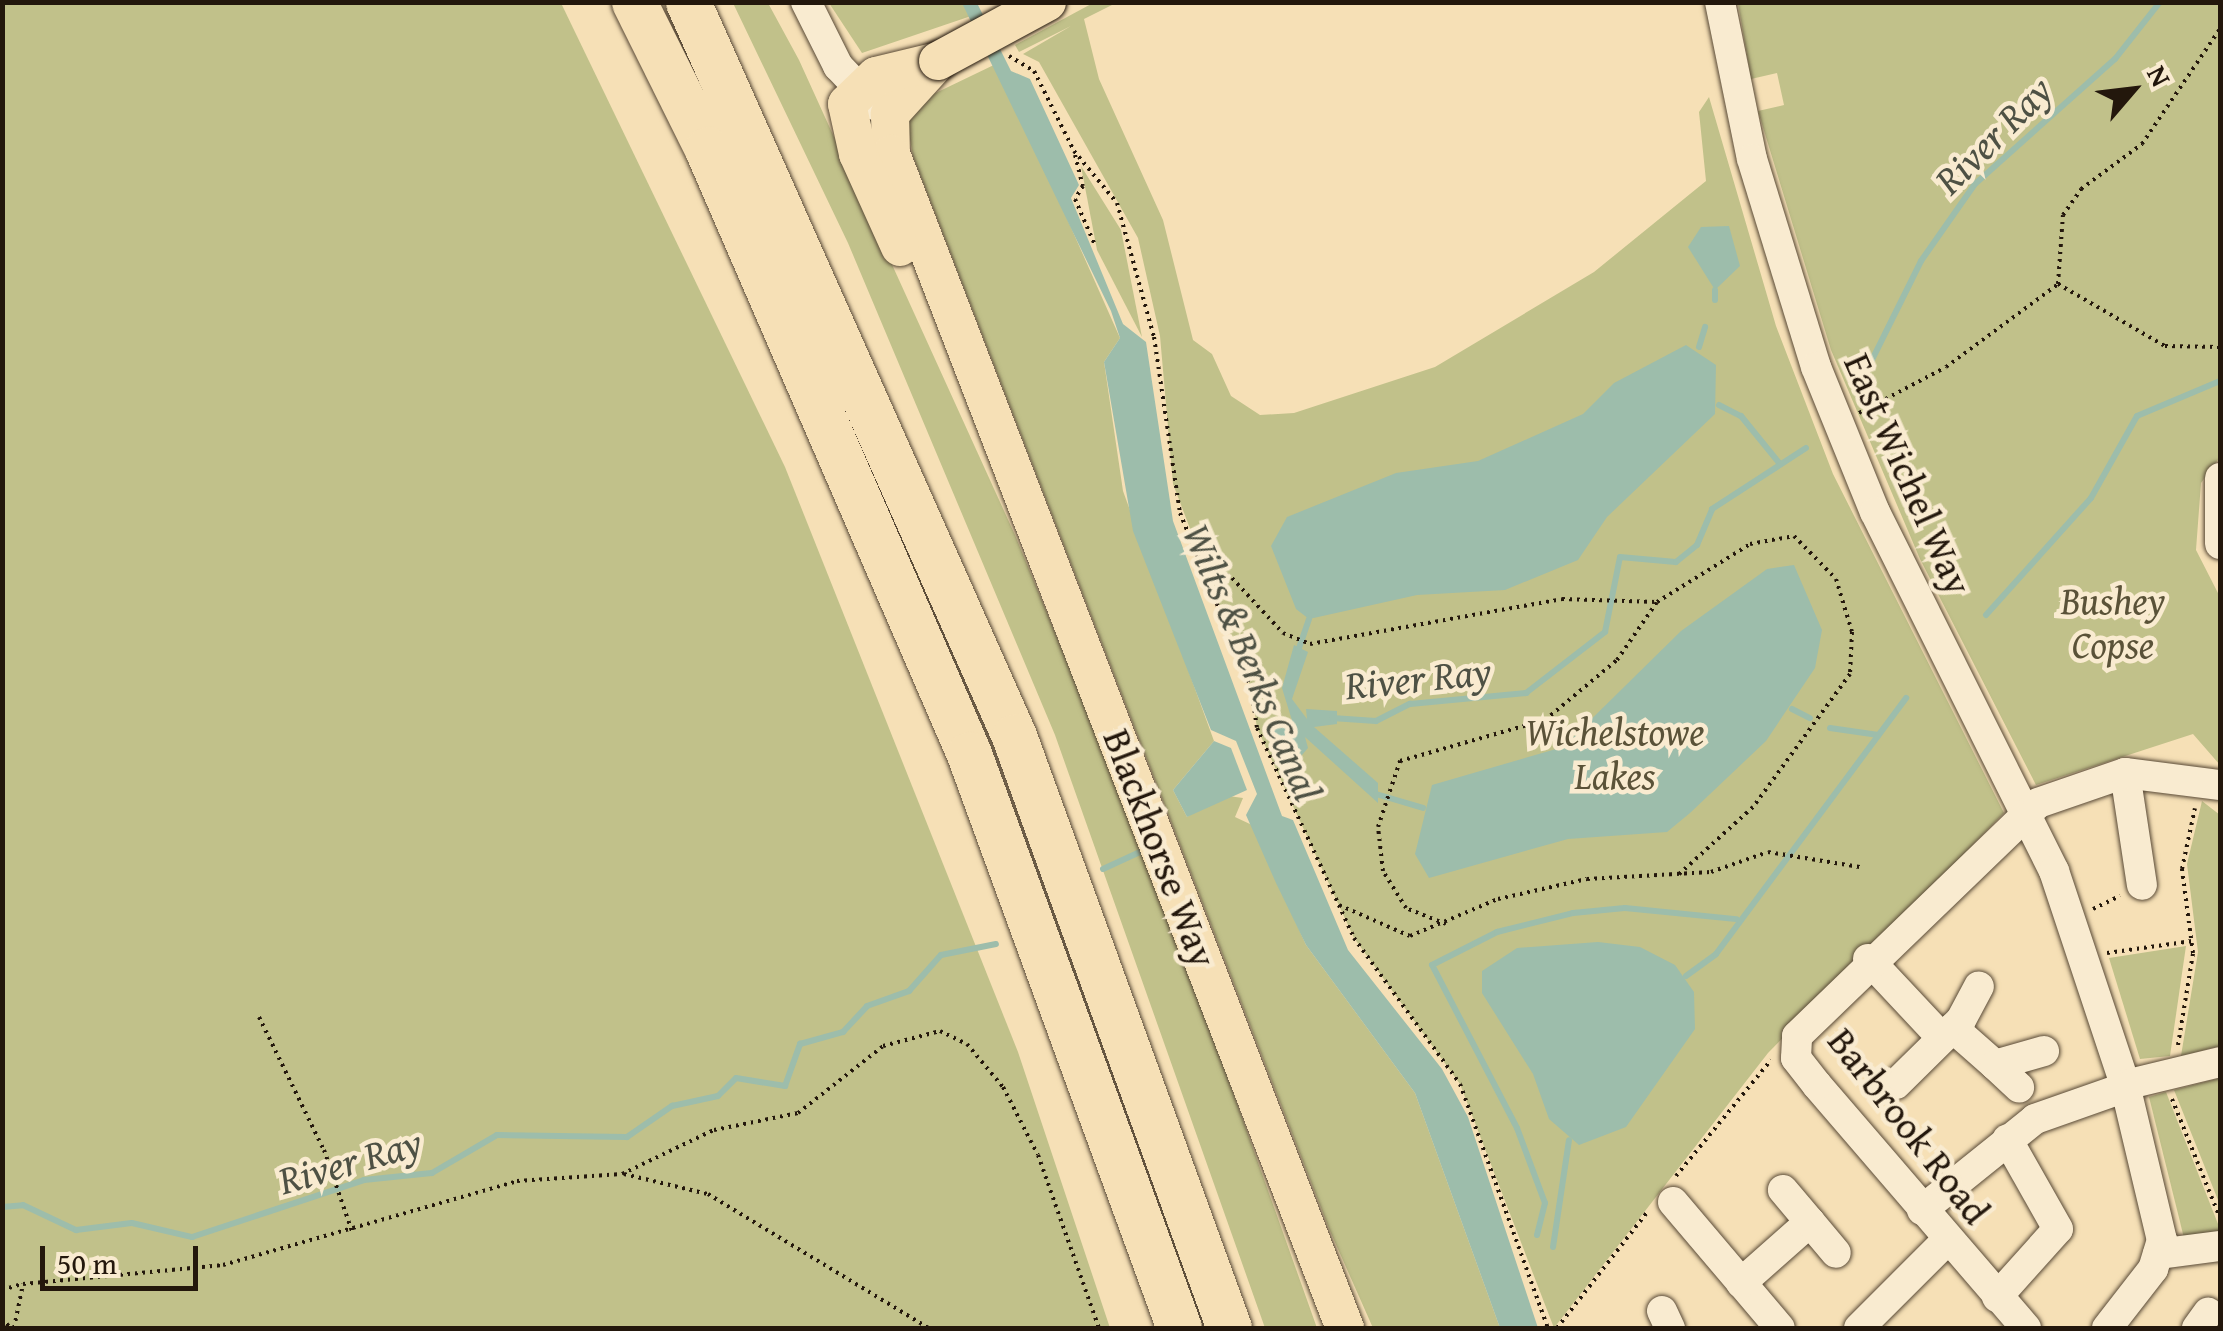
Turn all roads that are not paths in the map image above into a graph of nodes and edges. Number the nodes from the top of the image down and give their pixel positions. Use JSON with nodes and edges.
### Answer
{"nodes":[{"id":1,"x":634,"y":2,"type":"edge"},
{"id":2,"x":688,"y":2,"type":"edge"},
{"id":3,"x":806,"y":2,"type":"edge"},
{"id":4,"x":1047,"y":2,"type":"edge"},
{"id":5,"x":1720,"y":2,"type":"edge"},
{"id":6,"x":938,"y":61,"type":"junction"},
{"id":7,"x":850,"y":105,"type":"junction"},
{"id":8,"x":889,"y":126,"type":"junction"},
{"id":9,"x":968,"y":371,"type":"junction"},
{"id":10,"x":2220,"y":478,"type":"edge"},
{"id":11,"x":2220,"y":544,"type":"edge"},
{"id":12,"x":2126,"y":773,"type":"junction"},
{"id":13,"x":2210,"y":782,"type":"edge"},
{"id":14,"x":2027,"y":810,"type":"junction"},
{"id":15,"x":2142,"y":885,"type":"road end"},
{"id":16,"x":1868,"y":958,"type":"junction"},
{"id":17,"x":1979,"y":986,"type":"dead end"},
{"id":18,"x":1948,"y":1033,"type":"junction"},
{"id":19,"x":2044,"y":1050,"type":"dead end"},
{"id":20,"x":2220,"y":1062,"type":"edge"},
{"id":21,"x":1995,"y":1066,"type":"junction"},
{"id":22,"x":1896,"y":1084,"type":"dead end"},
{"id":23,"x":2125,"y":1086,"type":"junction"},
{"id":24,"x":2018,"y":1087,"type":"dead end"},
{"id":25,"x":2006,"y":1139,"type":"junction"},
{"id":26,"x":1783,"y":1190,"type":"dead end"},
{"id":27,"x":1673,"y":1202,"type":"dead end"},
{"id":28,"x":1922,"y":1210,"type":"junction"},
{"id":29,"x":1810,"y":1222,"type":"junction"},
{"id":30,"x":1946,"y":1241,"type":"junction"},
{"id":31,"x":2220,"y":1246,"type":"edge"},
{"id":32,"x":1836,"y":1253,"type":"dead end"},
{"id":33,"x":2158,"y":1254,"type":"junction"},
{"id":34,"x":1741,"y":1283,"type":"junction"},
{"id":35,"x":1997,"y":1298,"type":"junction"},
{"id":36,"x":2021,"y":1327,"type":"edge"},
{"id":37,"x":1179,"y":1328,"type":"edge"},
{"id":38,"x":1229,"y":1328,"type":"edge"},
{"id":39,"x":1345,"y":1328,"type":"edge"},
{"id":40,"x":1780,"y":1328,"type":"edge"},
{"id":41,"x":1859,"y":1328,"type":"edge"},
{"id":42,"x":2107,"y":1328,"type":"edge"}],
"edges":[{"from":1,"to":37,"type":"highway"},
{"from":2,"to":38,"type":"highway"},
{"from":3,"to":7,"type":"street"},
{"from":4,"to":6,"type":"main road","bridge":true},
{"from":5,"to":14,"type":"street","name":"East Wichel Way"},
{"from":6,"to":7,"type":"main road"},
{"from":6,"to":8,"type":"main road"},
{"from":7,"to":8,"type":"street"},
{"from":7,"to":9,"type":"main road","name":"Blackhorse Way"},
{"from":8,"to":9,"type":"main road","name":"Blackhorse Way"},
{"from":9,"to":39,"type":"main road","name":"Blackhorse Way"},
{"from":10,"to":11,"type":"street"},
{"from":12,"to":13,"type":"street"},
{"from":12,"to":14,"type":"street"},
{"from":12,"to":15,"type":"street"},
{"from":14,"to":16,"type":"street","name":"Barbrook Road"},
{"from":14,"to":23,"type":"street","name":"East Wichel Way"},
{"from":16,"to":18,"type":"street","name":"Barbrook Road"},
{"from":16,"to":28,"type":"street","name":"Barbrook Road"},
{"from":17,"to":18,"type":"street","name":"Barbrook Road"},
{"from":18,"to":21,"type":"street","name":"Barbrook Road"},
{"from":18,"to":22,"type":"street","name":"Barbrook Road"},
{"from":19,"to":21,"type":"street"},
{"from":20,"to":23,"type":"street"},
{"from":21,"to":24,"type":"street","name":"Barbrook Road"},
{"from":23,"to":25,"type":"street"},
{"from":23,"to":33,"type":"street","name":"East Wichel Way"},
{"from":25,"to":28,"type":"street"},
{"from":25,"to":35,"type":"street","name":"Barbrook Road"},
{"from":26,"to":29,"type":"street"},
{"from":27,"to":34,"type":"street"},
{"from":28,"to":30,"type":"street","name":"Barbrook Road"},
{"from":29,"to":32,"type":"street"},
{"from":29,"to":34,"type":"street"},
{"from":30,"to":35,"type":"street","name":"Barbrook Road"},
{"from":30,"to":41,"type":"street"},
{"from":31,"to":33,"type":"street"},
{"from":33,"to":42,"type":"street"},
{"from":34,"to":40,"type":"street"},
{"from":35,"to":36,"type":"street","name":"Barbrook Road"}]}
